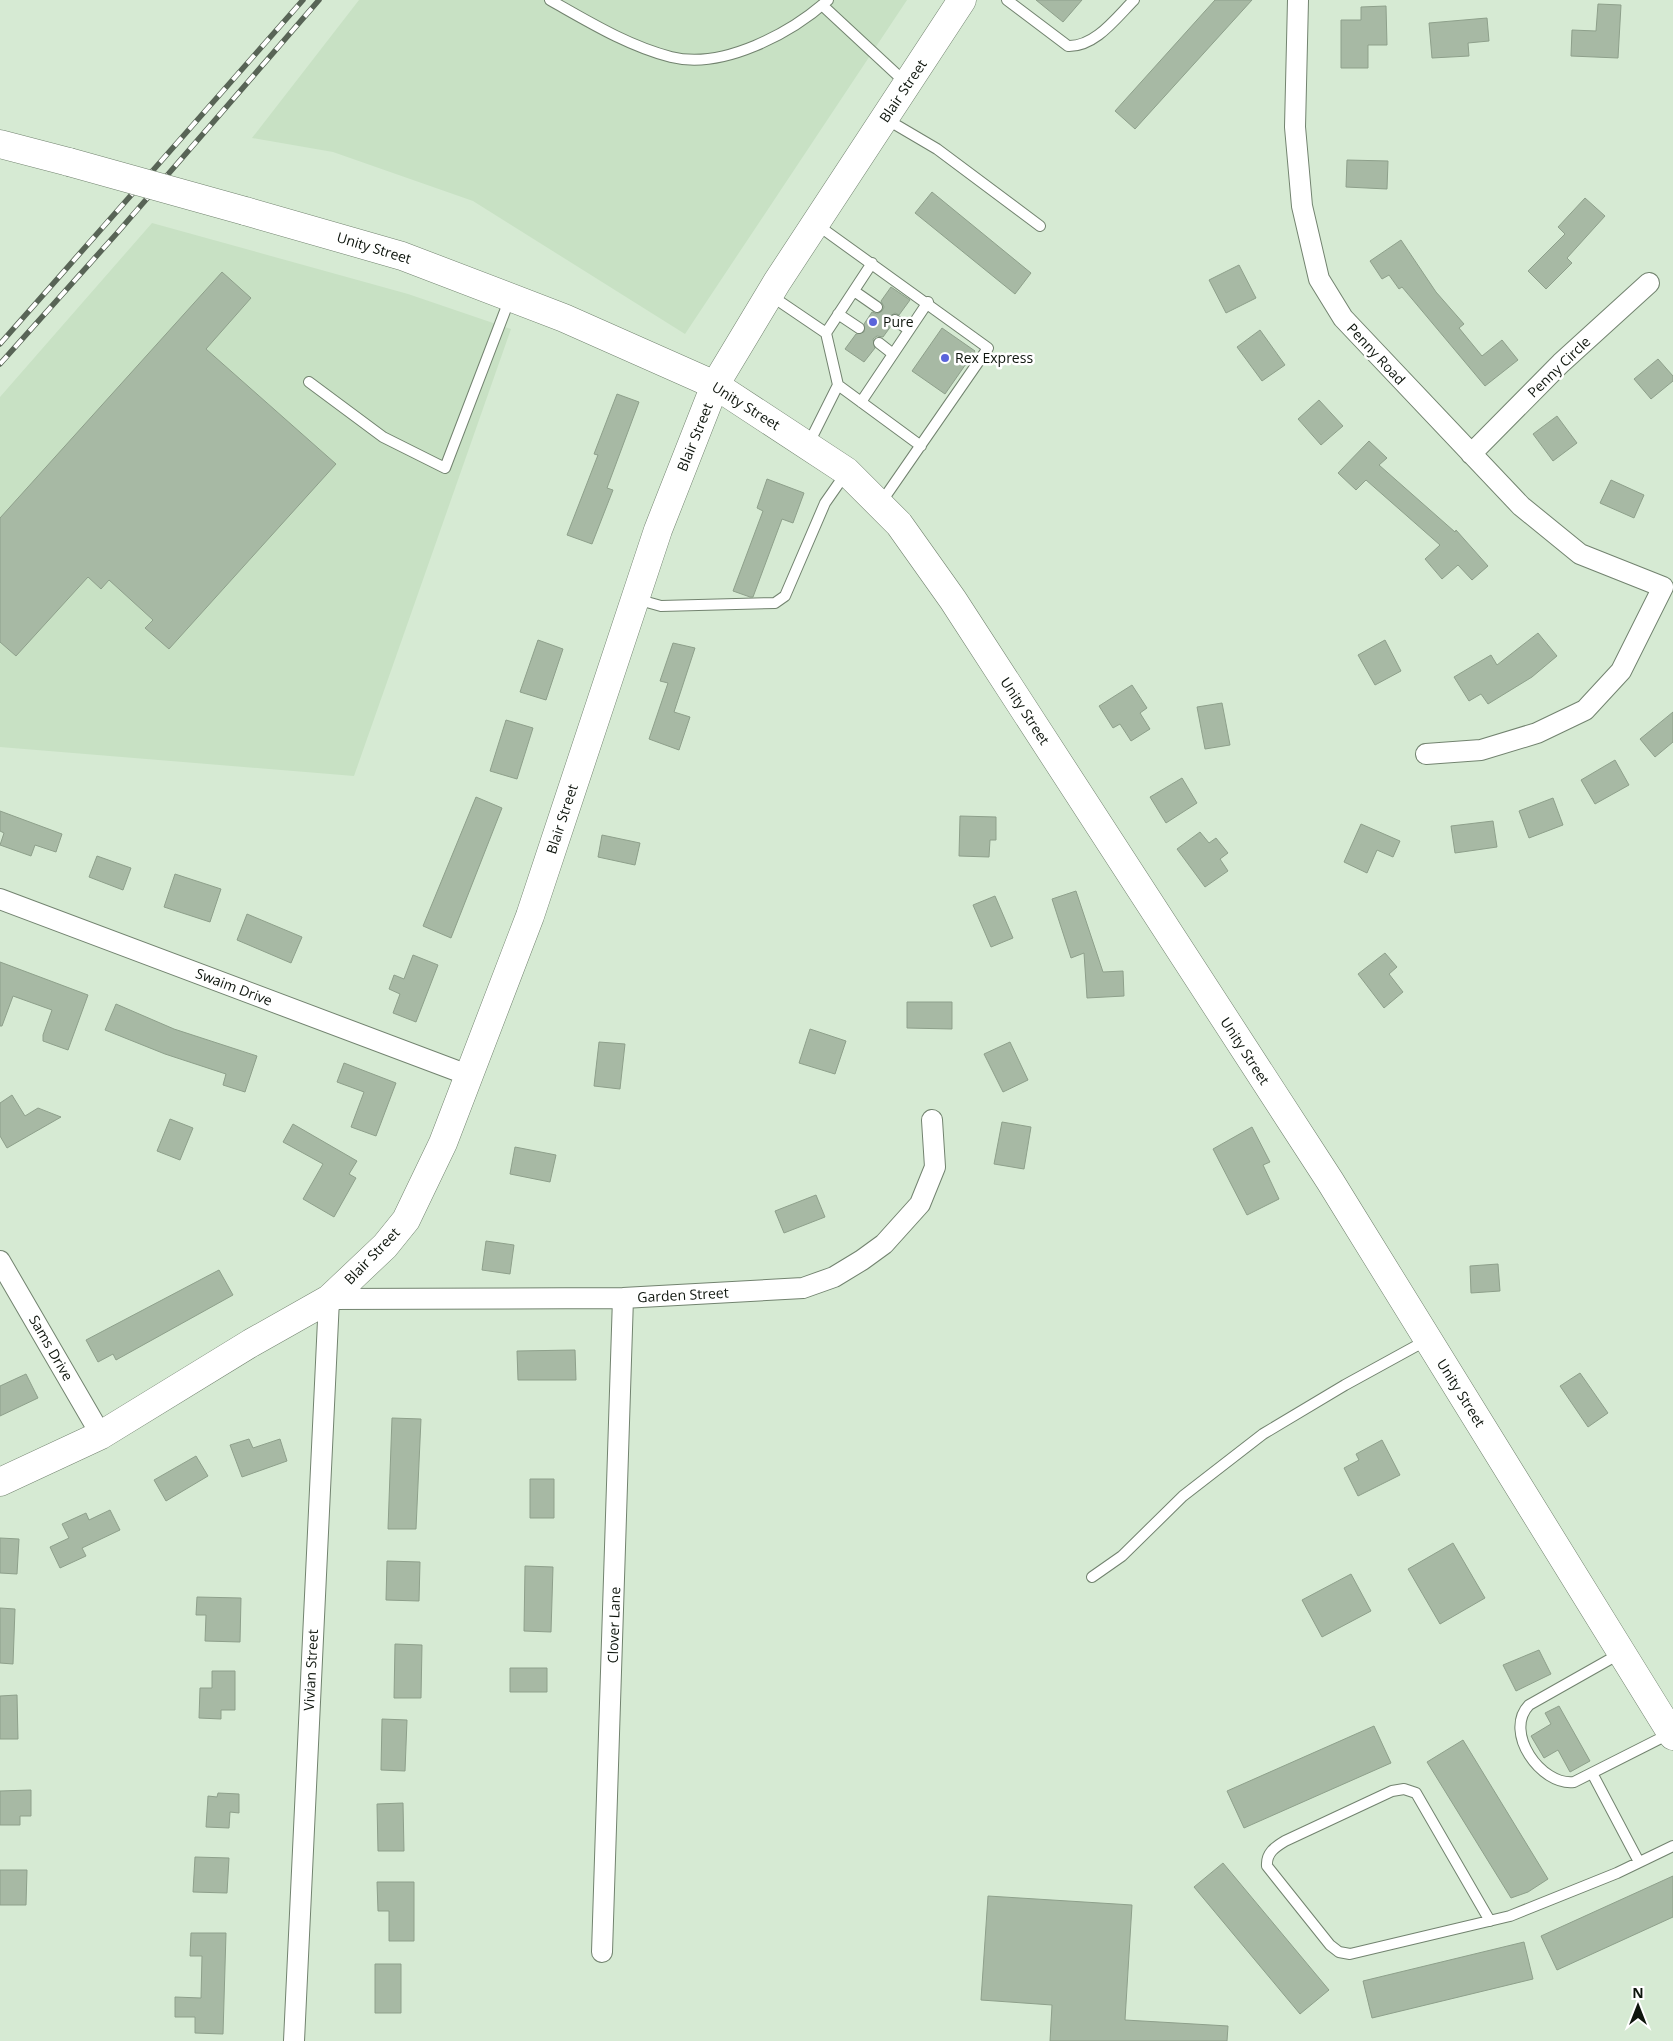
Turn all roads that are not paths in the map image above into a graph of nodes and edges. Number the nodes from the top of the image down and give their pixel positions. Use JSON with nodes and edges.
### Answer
{"nodes":[{"id":1,"x":550,"y":0,"type":"edge"},
{"id":2,"x":962,"y":0,"type":"edge"},
{"id":3,"x":1007,"y":0,"type":"edge"},
{"id":4,"x":1134,"y":0,"type":"edge"},
{"id":5,"x":1298,"y":0,"type":"edge"},
{"id":6,"x":825,"y":3,"type":"edge"},
{"id":7,"x":908,"y":84,"type":"junction"},
{"id":8,"x":885,"y":118,"type":"junction"},
{"id":9,"x":0,"y":144,"type":"edge"},
{"id":10,"x":815,"y":224,"type":"junction"},
{"id":11,"x":1040,"y":226,"type":"dead end"},
{"id":12,"x":872,"y":263,"type":"junction"},
{"id":13,"x":1649,"y":283,"type":"dead end"},
{"id":14,"x":854,"y":291,"type":"junction"},
{"id":15,"x":770,"y":295,"type":"junction"},
{"id":16,"x":511,"y":297,"type":"junction"},
{"id":17,"x":928,"y":302,"type":"junction"},
{"id":18,"x":877,"y":306,"type":"dead end"},
{"id":19,"x":838,"y":314,"type":"junction"},
{"id":20,"x":895,"y":320,"type":"dead end"},
{"id":21,"x":859,"y":328,"type":"dead end"},
{"id":22,"x":909,"y":330,"type":"junction"},
{"id":23,"x":826,"y":333,"type":"junction"},
{"id":24,"x":879,"y":343,"type":"dead end"},
{"id":25,"x":894,"y":354,"type":"junction"},
{"id":26,"x":309,"y":382,"type":"dead end"},
{"id":27,"x":715,"y":385,"type":"junction"},
{"id":28,"x":838,"y":385,"type":"junction"},
{"id":29,"x":860,"y":402,"type":"junction"},
{"id":30,"x":807,"y":446,"type":"junction"},
{"id":31,"x":921,"y":446,"type":"junction"},
{"id":32,"x":1471,"y":454,"type":"junction"},
{"id":33,"x":846,"y":471,"type":"junction"},
{"id":34,"x":879,"y":504,"type":"junction"},
{"id":35,"x":1668,"y":586,"type":"edge"},
{"id":36,"x":635,"y":598,"type":"junction"},
{"id":37,"x":1426,"y":754,"type":"dead end"},
{"id":38,"x":0,"y":898,"type":"edge"},
{"id":39,"x":468,"y":1075,"type":"junction"},
{"id":40,"x":932,"y":1120,"type":"dead end"},
{"id":41,"x":0,"y":1261,"type":"edge"},
{"id":42,"x":623,"y":1298,"type":"junction"},
{"id":43,"x":329,"y":1300,"type":"junction"},
{"id":44,"x":1428,"y":1340,"type":"junction"},
{"id":45,"x":101,"y":1434,"type":"junction"},
{"id":46,"x":0,"y":1482,"type":"edge"},
{"id":47,"x":1092,"y":1577,"type":"dead end"},
{"id":48,"x":1621,"y":1653,"type":"junction"},
{"id":49,"x":1672,"y":1735,"type":"edge"},
{"id":50,"x":1592,"y":1772,"type":"junction"},
{"id":51,"x":1673,"y":1846,"type":"edge"},
{"id":52,"x":1639,"y":1862,"type":"junction"},
{"id":53,"x":1490,"y":1921,"type":"junction"},
{"id":54,"x":602,"y":1952,"type":"dead end"},
{"id":55,"x":294,"y":2041,"type":"edge"}],
"edges":[{"from":1,"to":6,"type":"lane"},
{"from":2,"to":7,"type":"street","name":"Blair Street"},
{"from":3,"to":4,"type":"lane"},
{"from":5,"to":32,"type":"street","name":"Penny Road"},
{"from":6,"to":7,"type":"lane"},
{"from":7,"to":8,"type":"street","name":"Blair Street"},
{"from":8,"to":10,"type":"street","name":"Blair Street"},
{"from":8,"to":11,"type":"lane"},
{"from":9,"to":16,"type":"street","name":"Unity Street","bridge":true},
{"from":10,"to":12,"type":"lane"},
{"from":10,"to":15,"type":"street","name":"Blair Street"},
{"from":12,"to":14,"type":"lane"},
{"from":12,"to":17,"type":"lane"},
{"from":13,"to":32,"type":"street","name":"Penny Circle"},
{"from":14,"to":18,"type":"lane"},
{"from":14,"to":19,"type":"lane"},
{"from":15,"to":23,"type":"lane"},
{"from":15,"to":27,"type":"street","name":"Blair Street"},
{"from":16,"to":26,"type":"lane"},
{"from":16,"to":27,"type":"street","name":"Unity Street"},
{"from":17,"to":22,"type":"lane"},
{"from":17,"to":31,"type":"lane"},
{"from":19,"to":21,"type":"lane"},
{"from":19,"to":23,"type":"lane"},
{"from":20,"to":22,"type":"lane"},
{"from":22,"to":25,"type":"lane"},
{"from":23,"to":28,"type":"lane"},
{"from":24,"to":25,"type":"lane"},
{"from":25,"to":29,"type":"lane"},
{"from":27,"to":30,"type":"street","name":"Unity Street"},
{"from":27,"to":36,"type":"street","name":"Blair Street"},
{"from":28,"to":29,"type":"lane"},
{"from":28,"to":30,"type":"lane"},
{"from":29,"to":31,"type":"lane"},
{"from":30,"to":33,"type":"street","name":"Unity Street"},
{"from":31,"to":34,"type":"lane"},
{"from":32,"to":35,"type":"street","name":"Penny Road"},
{"from":33,"to":34,"type":"street","name":"Unity Street"},
{"from":33,"to":36,"type":"lane"},
{"from":34,"to":44,"type":"street","name":"Unity Street"},
{"from":35,"to":37,"type":"street"},
{"from":36,"to":39,"type":"street","name":"Blair Street"},
{"from":38,"to":39,"type":"street","name":"Swaim Drive"},
{"from":39,"to":43,"type":"street","name":"Blair Street"},
{"from":40,"to":42,"type":"street","name":"Garden Street"},
{"from":41,"to":45,"type":"street","name":"Sams Drive"},
{"from":42,"to":43,"type":"street","name":"Garden Street"},
{"from":42,"to":54,"type":"street","name":"Clover Lane"},
{"from":43,"to":45,"type":"street","name":"Blair Street"},
{"from":43,"to":55,"type":"street","name":"Vivian Street"},
{"from":44,"to":47,"type":"lane"},
{"from":44,"to":48,"type":"street","name":"Unity Street"},
{"from":45,"to":46,"type":"street","name":"Blair Street"},
{"from":48,"to":49,"type":"street","name":"Unity Street"},
{"from":48,"to":50,"type":"lane"},
{"from":49,"to":50,"type":"lane"},
{"from":50,"to":52,"type":"lane"},
{"from":51,"to":52,"type":"lane"},
{"from":52,"to":53,"type":"lane"},
{"from":53,"to":53,"type":"lane"}]}
